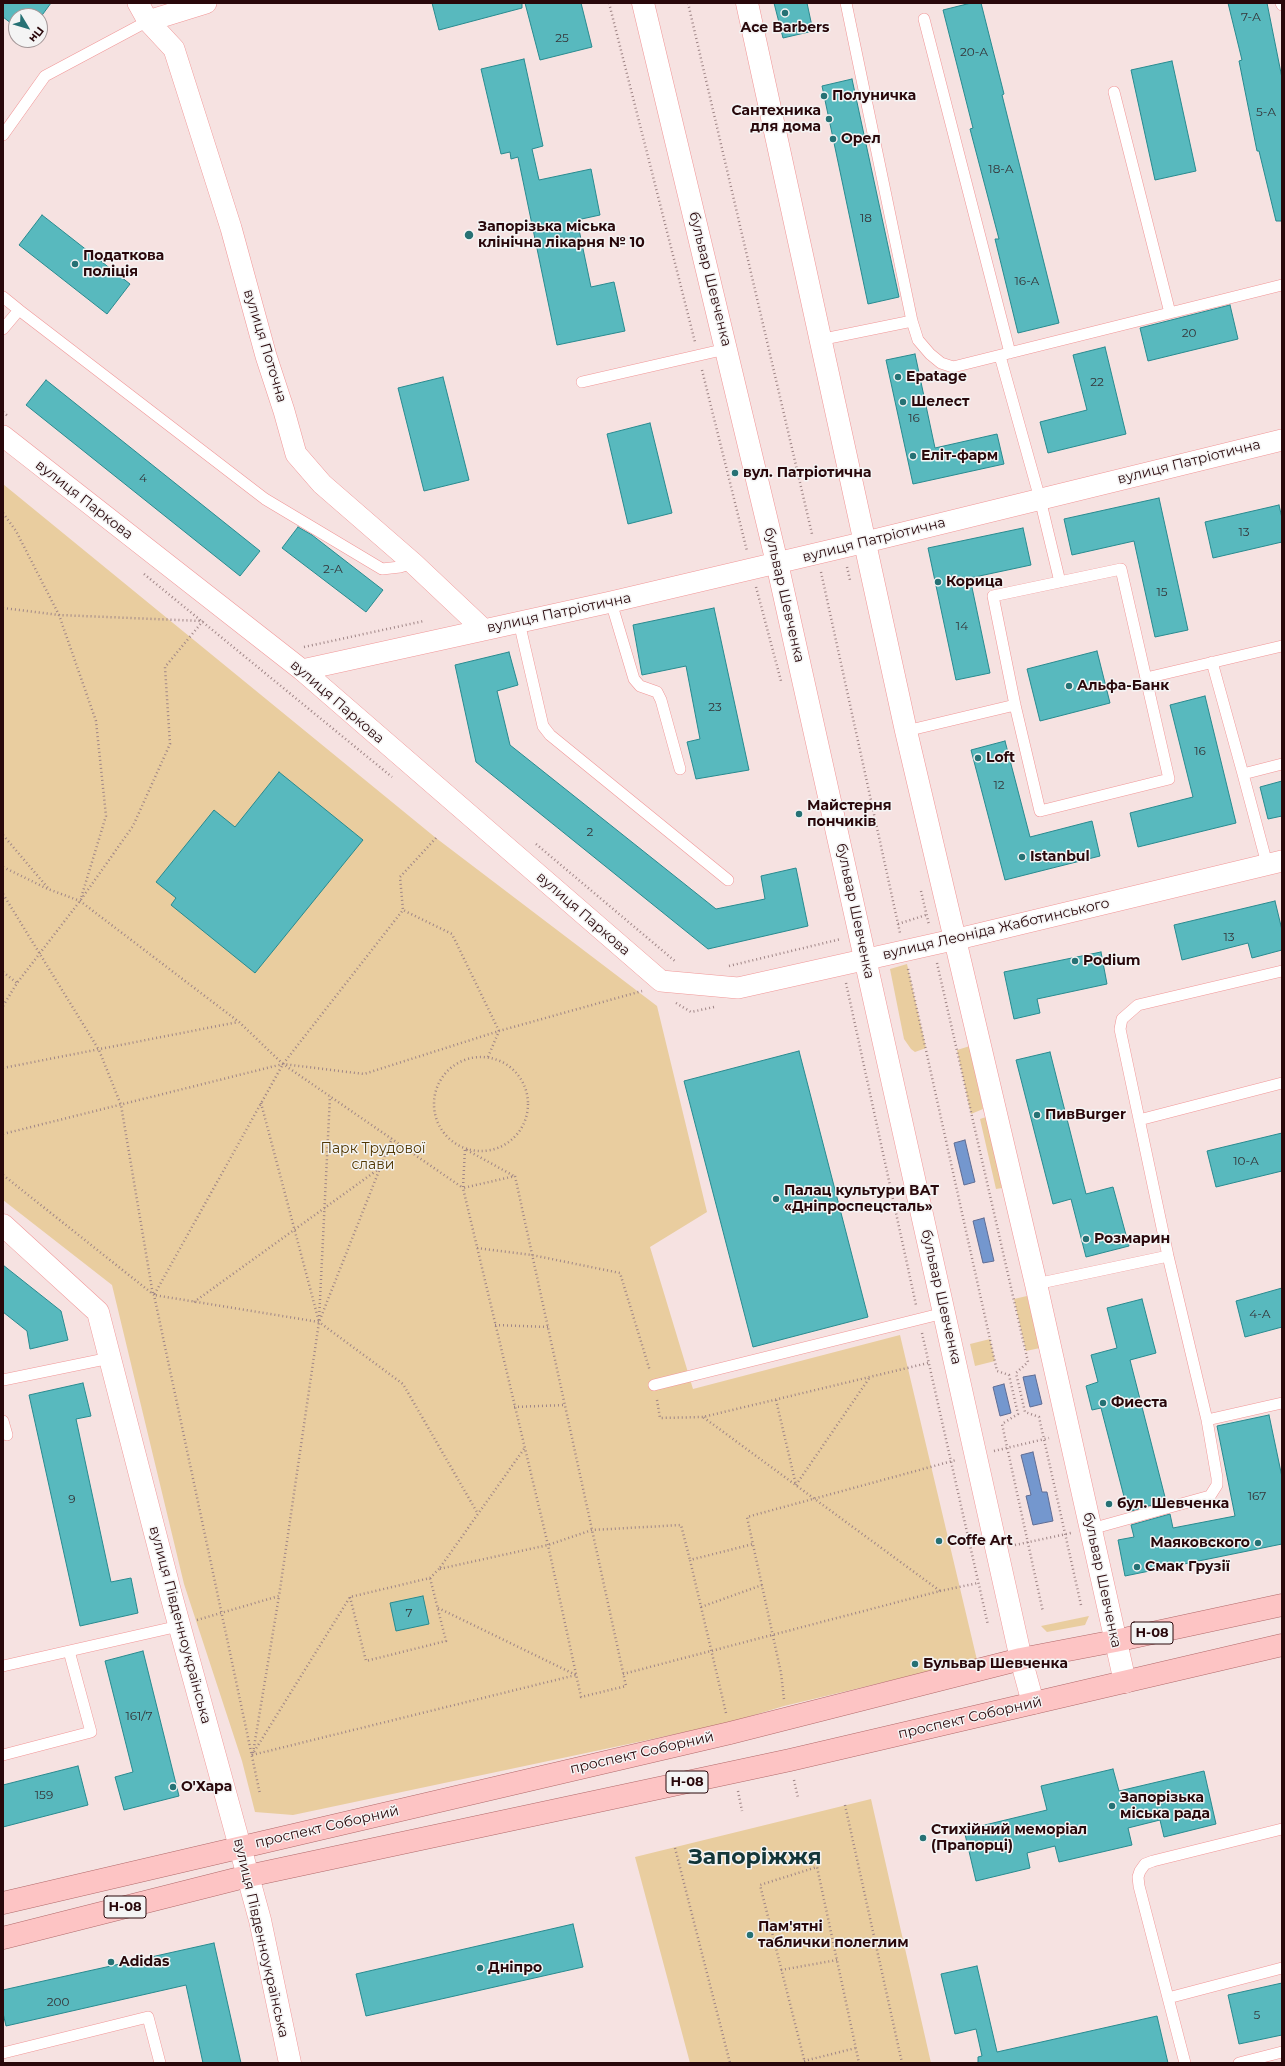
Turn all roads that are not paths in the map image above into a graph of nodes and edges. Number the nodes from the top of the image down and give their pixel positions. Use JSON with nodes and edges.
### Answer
{"nodes":[{"id":1,"x":206,"y":3,"type":"edge"},
{"id":2,"x":643,"y":3,"type":"edge"},
{"id":3,"x":747,"y":3,"type":"edge"},
{"id":4,"x":846,"y":3,"type":"edge"},
{"id":5,"x":143,"y":12,"type":"edge"},
{"id":6,"x":924,"y":19,"type":"dead end"},
{"id":7,"x":1114,"y":92,"type":"dead end"},
{"id":8,"x":3,"y":135,"type":"edge"},
{"id":9,"x":1282,"y":285,"type":"edge"},
{"id":10,"x":3,"y":297,"type":"edge"},
{"id":11,"x":19,"y":310,"type":"junction"},
{"id":12,"x":1170,"y":313,"type":"junction"},
{"id":13,"x":912,"y":321,"type":"junction"},
{"id":14,"x":3,"y":329,"type":"edge"},
{"id":15,"x":819,"y":340,"type":"junction"},
{"id":16,"x":726,"y":349,"type":"junction"},
{"id":17,"x":1005,"y":354,"type":"junction"},
{"id":18,"x":582,"y":382,"type":"dead end"},
{"id":19,"x":3,"y":436,"type":"edge"},
{"id":20,"x":1282,"y":440,"type":"edge"},
{"id":21,"x":1040,"y":499,"type":"junction"},
{"id":22,"x":864,"y":542,"type":"junction"},
{"id":23,"x":413,"y":563,"type":"junction"},
{"id":24,"x":777,"y":563,"type":"junction"},
{"id":25,"x":1060,"y":582,"type":"junction"},
{"id":26,"x":611,"y":602,"type":"junction"},
{"id":27,"x":519,"y":622,"type":"junction"},
{"id":28,"x":484,"y":630,"type":"junction"},
{"id":29,"x":1282,"y":646,"type":"edge"},
{"id":30,"x":1212,"y":662,"type":"junction"},
{"id":31,"x":302,"y":670,"type":"junction"},
{"id":32,"x":1146,"y":678,"type":"junction"},
{"id":33,"x":1015,"y":705,"type":"junction"},
{"id":34,"x":906,"y":731,"type":"junction"},
{"id":35,"x":1282,"y":764,"type":"edge"},
{"id":36,"x":680,"y":769,"type":"dead end"},
{"id":37,"x":1243,"y":774,"type":"junction"},
{"id":38,"x":1274,"y":863,"type":"edge"},
{"id":39,"x":728,"y":880,"type":"dead end"},
{"id":40,"x":954,"y":940,"type":"junction"},
{"id":41,"x":865,"y":960,"type":"junction"},
{"id":42,"x":1282,"y":971,"type":"edge"},
{"id":43,"x":661,"y":981,"type":"joint"},
{"id":44,"x":1282,"y":1083,"type":"edge"},
{"id":45,"x":1139,"y":1120,"type":"junction"},
{"id":46,"x":3,"y":1225,"type":"edge"},
{"id":47,"x":1168,"y":1256,"type":"junction"},
{"id":48,"x":1036,"y":1284,"type":"junction"},
{"id":49,"x":944,"y":1313,"type":"junction"},
{"id":50,"x":110,"y":1358,"type":"junction"},
{"id":51,"x":3,"y":1380,"type":"edge"},
{"id":52,"x":654,"y":1385,"type":"road end"},
{"id":53,"x":1282,"y":1403,"type":"edge"},
{"id":54,"x":1208,"y":1420,"type":"junction"},
{"id":55,"x":3,"y":1421,"type":"edge"},
{"id":56,"x":7,"y":1435,"type":"dead end"},
{"id":57,"x":1091,"y":1529,"type":"junction"},
{"id":58,"x":1282,"y":1605,"type":"edge"},
{"id":59,"x":179,"y":1626,"type":"junction"},
{"id":60,"x":1115,"y":1641,"type":"junction"},
{"id":61,"x":1282,"y":1645,"type":"edge"},
{"id":62,"x":69,"y":1651,"type":"junction"},
{"id":63,"x":1021,"y":1659,"type":"junction"},
{"id":64,"x":3,"y":1666,"type":"edge"},
{"id":65,"x":1125,"y":1682,"type":"junction"},
{"id":66,"x":1033,"y":1703,"type":"junction"},
{"id":67,"x":3,"y":1755,"type":"edge"},
{"id":68,"x":1282,"y":1829,"type":"edge"},
{"id":69,"x":240,"y":1847,"type":"junction"},
{"id":70,"x":248,"y":1876,"type":"junction"},
{"id":71,"x":3,"y":1903,"type":"edge"},
{"id":72,"x":3,"y":1938,"type":"edge"},
{"id":73,"x":1282,"y":1968,"type":"edge"},
{"id":74,"x":1168,"y":1998,"type":"junction"},
{"id":75,"x":1282,"y":2052,"type":"edge"},
{"id":76,"x":3,"y":2053,"type":"edge"},
{"id":77,"x":160,"y":2063,"type":"edge"},
{"id":78,"x":290,"y":2063,"type":"edge"},
{"id":79,"x":1185,"y":2063,"type":"edge"},
{"id":80,"x":1240,"y":2063,"type":"edge"}],
"edges":[{"from":1,"to":5,"type":"street"},
{"from":2,"to":16,"type":"street","name":"бульвар Шевченка"},
{"from":3,"to":15,"type":"street","name":"бульвар Шевченка"},
{"from":4,"to":13,"type":"lane"},
{"from":5,"to":8,"type":"lane"},
{"from":5,"to":23,"type":"street","name":"вулиця Поточна"},
{"from":6,"to":17,"type":"lane"},
{"from":7,"to":12,"type":"lane"},
{"from":9,"to":12,"type":"lane"},
{"from":10,"to":11,"type":"lane"},
{"from":11,"to":14,"type":"lane"},
{"from":11,"to":23,"type":"lane"},
{"from":12,"to":17,"type":"lane"},
{"from":13,"to":15,"type":"lane"},
{"from":13,"to":17,"type":"lane"},
{"from":15,"to":22,"type":"street","name":"бульвар Шевченка"},
{"from":16,"to":18,"type":"lane"},
{"from":16,"to":24,"type":"street","name":"бульвар Шевченка"},
{"from":17,"to":21,"type":"lane"},
{"from":19,"to":31,"type":"street","name":"вулиця Паркова"},
{"from":20,"to":21,"type":"street","name":"вулиця Патріотична"},
{"from":21,"to":22,"type":"street","name":"вулиця Патріотична"},
{"from":21,"to":25,"type":"lane"},
{"from":22,"to":24,"type":"street","name":"вулиця Патріотична"},
{"from":22,"to":34,"type":"street","name":"бульвар Шевченка"},
{"from":23,"to":28,"type":"street","name":"вулиця Поточна"},
{"from":24,"to":26,"type":"street","name":"вулиця Патріотична"},
{"from":24,"to":41,"type":"street","name":"бульвар Шевченка"},
{"from":25,"to":32,"type":"lane"},
{"from":25,"to":33,"type":"lane"},
{"from":26,"to":27,"type":"street","name":"вулиця Патріотична"},
{"from":26,"to":36,"type":"lane"},
{"from":27,"to":28,"type":"street","name":"вулиця Патріотична"},
{"from":27,"to":39,"type":"lane"},
{"from":28,"to":31,"type":"street","name":"вулиця Патріотична"},
{"from":29,"to":30,"type":"lane"},
{"from":30,"to":32,"type":"lane"},
{"from":30,"to":37,"type":"lane"},
{"from":31,"to":43,"type":"street","name":"вулиця Паркова"},
{"from":32,"to":33,"type":"lane"},
{"from":33,"to":34,"type":"lane"},
{"from":34,"to":40,"type":"street","name":"бульвар Шевченка"},
{"from":35,"to":37,"type":"lane"},
{"from":37,"to":38,"type":"lane"},
{"from":38,"to":40,"type":"street","name":"вулиця Леоніда Жаботинського"},
{"from":40,"to":41,"type":"street","name":"вулиця Леоніда Жаботинського"},
{"from":40,"to":48,"type":"street","name":"бульвар Шевченка"},
{"from":41,"to":43,"type":"street","name":"вулиця Леоніда Жаботинського"},
{"from":41,"to":49,"type":"street","name":"бульвар Шевченка"},
{"from":42,"to":45,"type":"lane"},
{"from":44,"to":45,"type":"lane"},
{"from":45,"to":47,"type":"lane"},
{"from":46,"to":50,"type":"street","name":"вулиця Південноукраїнська"},
{"from":47,"to":48,"type":"lane"},
{"from":47,"to":54,"type":"lane"},
{"from":48,"to":57,"type":"street","name":"бульвар Шевченка"},
{"from":49,"to":52,"type":"lane"},
{"from":49,"to":63,"type":"street","name":"бульвар Шевченка"},
{"from":50,"to":51,"type":"lane"},
{"from":50,"to":59,"type":"street","name":"вулиця Південноукраїнська"},
{"from":53,"to":54,"type":"lane"},
{"from":54,"to":57,"type":"lane"},
{"from":55,"to":56,"type":"lane"},
{"from":57,"to":60,"type":"street","name":"бульвар Шевченка"},
{"from":58,"to":60,"type":"main road","name":"проспект Соборний","number":"Н-08"},
{"from":59,"to":62,"type":"lane"},
{"from":59,"to":69,"type":"street","name":"вулиця Південноукраїнська"},
{"from":60,"to":63,"type":"main road","name":"проспект Соборний","number":"Н-08"},
{"from":60,"to":65,"type":"street","name":"бульвар Шевченка"},
{"from":61,"to":65,"type":"main road","name":"проспект Соборний","number":"Н-08"},
{"from":62,"to":64,"type":"lane"},
{"from":62,"to":67,"type":"lane"},
{"from":63,"to":66,"type":"street","name":"бульвар Шевченка"},
{"from":63,"to":69,"type":"main road","name":"проспект Соборний","number":"Н-08"},
{"from":65,"to":66,"type":"main road","name":"проспект Соборний","number":"Н-08"},
{"from":66,"to":70,"type":"main road","name":"проспект Соборний","number":"Н-08"},
{"from":68,"to":74,"type":"lane"},
{"from":69,"to":70,"type":"street","name":"вулиця Південноукраїнська"},
{"from":69,"to":71,"type":"main road","name":"проспект Соборний","number":"Н-08"},
{"from":70,"to":72,"type":"main road","name":"проспект Соборний","number":"Н-08"},
{"from":70,"to":78,"type":"street","name":"вулиця Південноукраїнська"},
{"from":73,"to":74,"type":"lane"},
{"from":74,"to":79,"type":"lane"},
{"from":75,"to":80,"type":"lane"},
{"from":76,"to":77,"type":"lane"}]}
